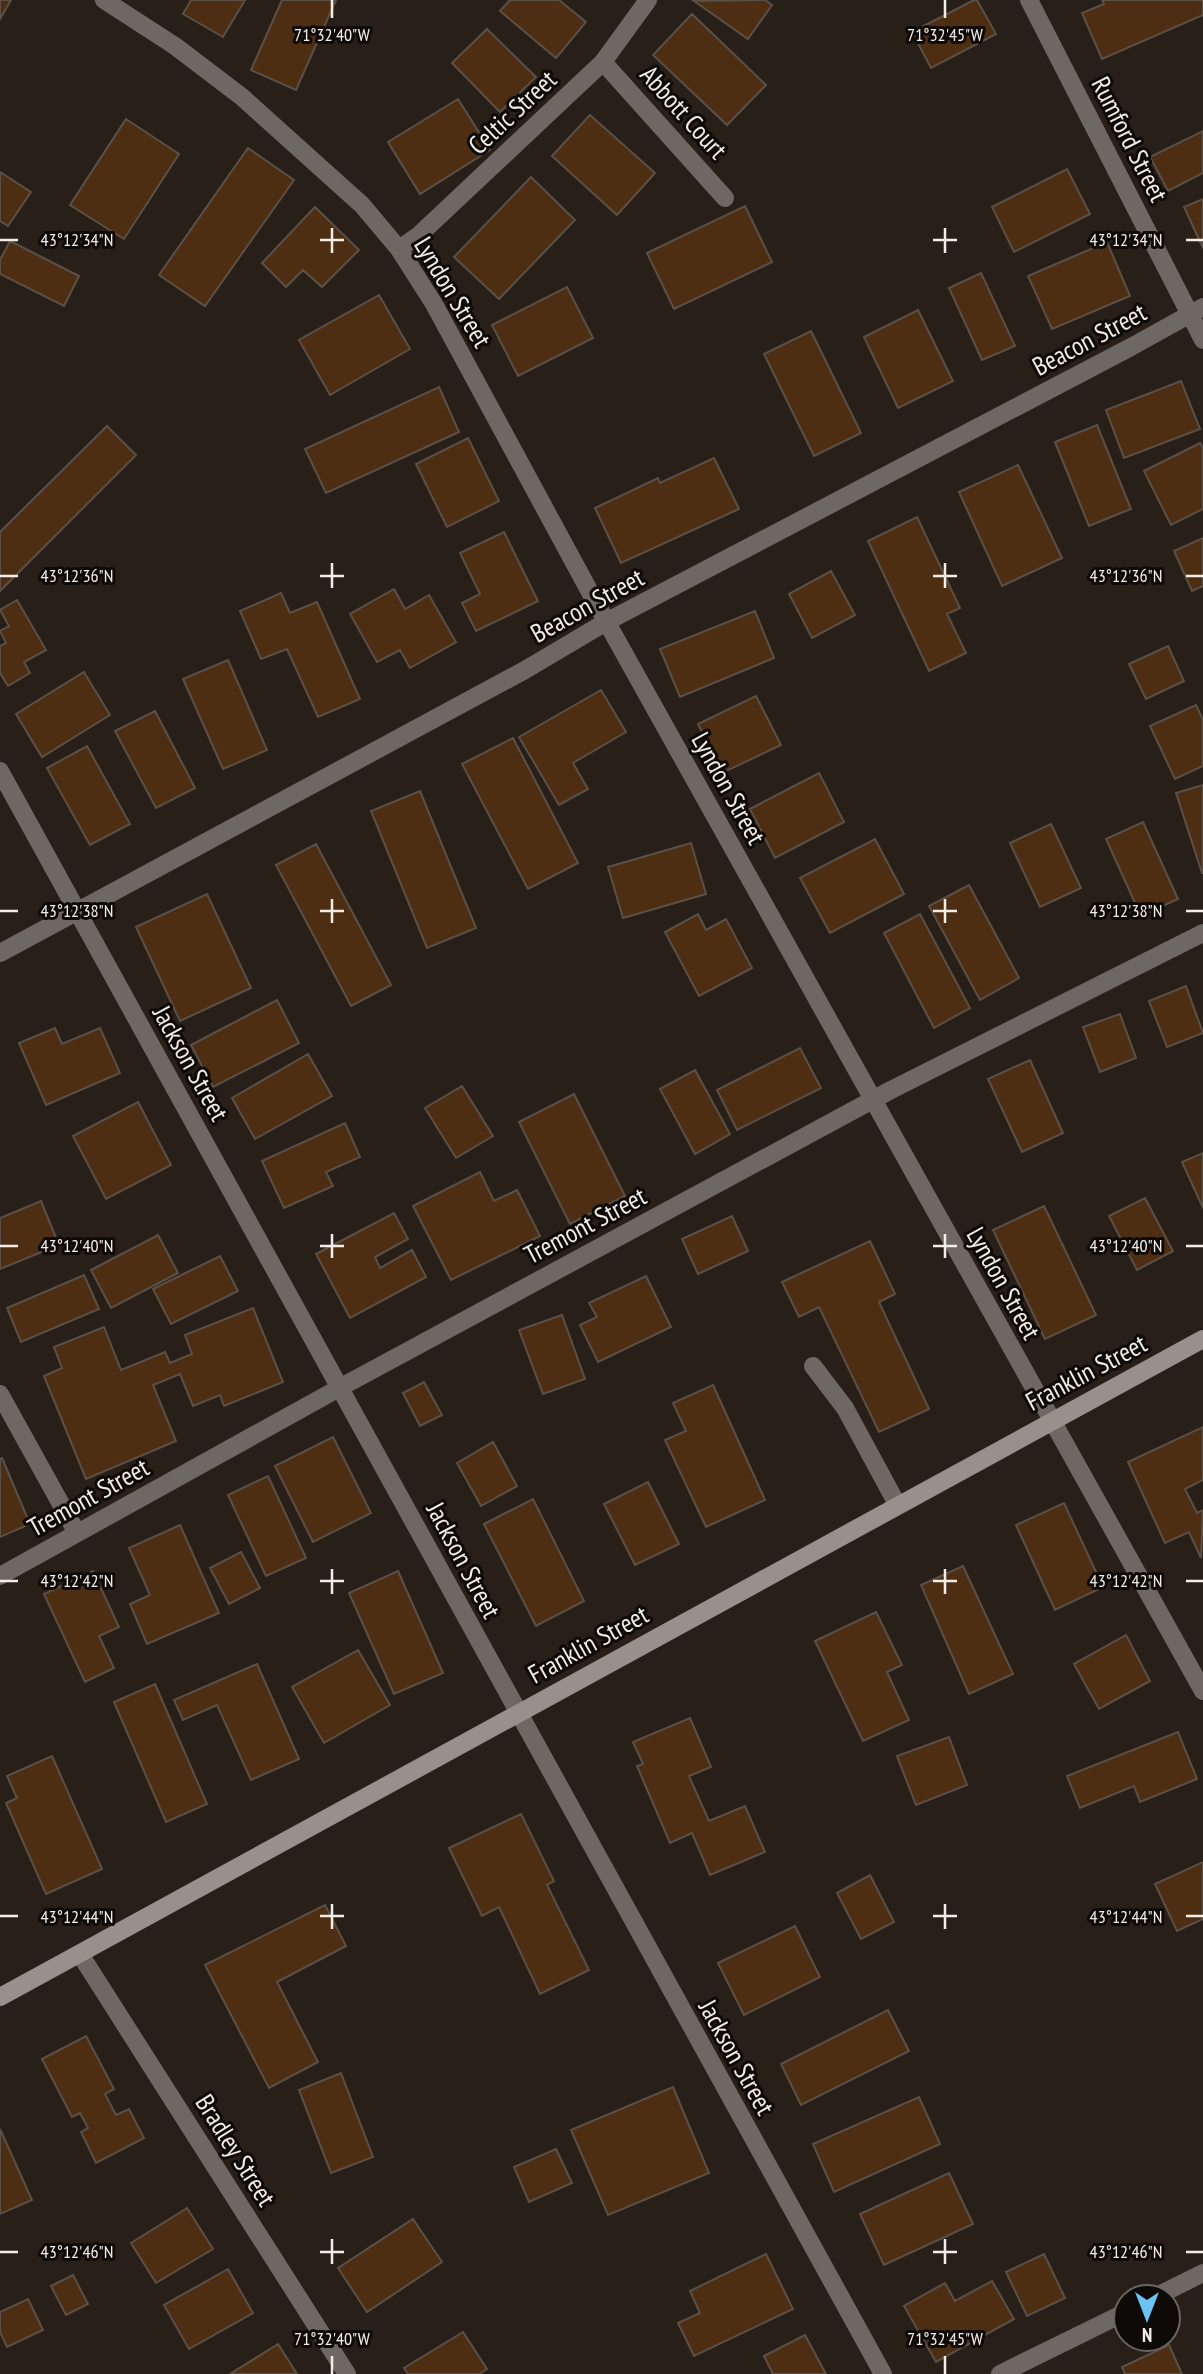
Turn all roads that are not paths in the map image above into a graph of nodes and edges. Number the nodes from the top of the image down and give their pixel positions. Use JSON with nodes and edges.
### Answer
{"nodes":[{"id":1,"x":104,"y":0,"type":"edge"},
{"id":2,"x":648,"y":0,"type":"edge"},
{"id":3,"x":1029,"y":0,"type":"edge"},
{"id":4,"x":603,"y":62,"type":"junction"},
{"id":5,"x":725,"y":198,"type":"dead end"},
{"id":6,"x":399,"y":249,"type":"junction"},
{"id":7,"x":1197,"y":310,"type":"edge"},
{"id":8,"x":1203,"y":340,"type":"edge"},
{"id":9,"x":606,"y":622,"type":"junction"},
{"id":10,"x":0,"y":771,"type":"edge"},
{"id":11,"x":76,"y":912,"type":"junction"},
{"id":12,"x":1203,"y":933,"type":"edge"},
{"id":13,"x":0,"y":953,"type":"edge"},
{"id":14,"x":872,"y":1100,"type":"junction"},
{"id":15,"x":1203,"y":1339,"type":"edge"},
{"id":16,"x":813,"y":1366,"type":"dead end"},
{"id":17,"x":341,"y":1387,"type":"junction"},
{"id":18,"x":0,"y":1394,"type":"edge"},
{"id":19,"x":1050,"y":1420,"type":"junction"},
{"id":20,"x":897,"y":1504,"type":"junction"},
{"id":21,"x":77,"y":1533,"type":"junction"},
{"id":22,"x":0,"y":1576,"type":"edge"},
{"id":23,"x":1203,"y":1691,"type":"edge"},
{"id":24,"x":516,"y":1713,"type":"junction"},
{"id":25,"x":80,"y":1954,"type":"junction"},
{"id":26,"x":0,"y":1997,"type":"edge"},
{"id":27,"x":1203,"y":2273,"type":"edge"},
{"id":28,"x":1182,"y":2284,"type":"edge"},
{"id":29,"x":1112,"y":2319,"type":"edge"},
{"id":30,"x":347,"y":2374,"type":"edge"},
{"id":31,"x":883,"y":2374,"type":"edge"},
{"id":32,"x":1000,"y":2374,"type":"edge"}],
"edges":[{"from":1,"to":6,"type":"street","name":"Lyndon Street"},
{"from":2,"to":4,"type":"street","name":"Celtic Street"},
{"from":3,"to":7,"type":"street","name":"Rumford Street"},
{"from":4,"to":5,"type":"street","name":"Abbott Court"},
{"from":4,"to":6,"type":"street","name":"Celtic Street"},
{"from":6,"to":9,"type":"street","name":"Lyndon Street"},
{"from":7,"to":8,"type":"street","name":"Rumford Street"},
{"from":7,"to":9,"type":"street","name":"Beacon Street"},
{"from":9,"to":11,"type":"street","name":"Beacon Street"},
{"from":9,"to":14,"type":"street","name":"Lyndon Street"},
{"from":10,"to":11,"type":"street","name":"Jackson Street"},
{"from":11,"to":13,"type":"street","name":"Beacon Street"},
{"from":11,"to":17,"type":"street","name":"Jackson Street"},
{"from":12,"to":14,"type":"street","name":"Tremont Street"},
{"from":14,"to":17,"type":"street","name":"Tremont Street"},
{"from":14,"to":19,"type":"street","name":"Lyndon Street"},
{"from":15,"to":19,"type":"street","name":"Franklin Street"},
{"from":16,"to":20,"type":"street"},
{"from":17,"to":21,"type":"street","name":"Tremont Street"},
{"from":17,"to":24,"type":"street","name":"Jackson Street"},
{"from":18,"to":21,"type":"street"},
{"from":19,"to":20,"type":"street","name":"Franklin Street"},
{"from":19,"to":23,"type":"street","name":"Lyndon Street"},
{"from":20,"to":24,"type":"street","name":"Franklin Street"},
{"from":21,"to":22,"type":"street","name":"Tremont Street"},
{"from":24,"to":25,"type":"street","name":"Franklin Street"},
{"from":24,"to":31,"type":"street","name":"Jackson Street"},
{"from":25,"to":26,"type":"street","name":"Franklin Street"},
{"from":25,"to":30,"type":"street","name":"Bradley Street"},
{"from":27,"to":28,"type":"street"},
{"from":29,"to":32,"type":"street"}]}
